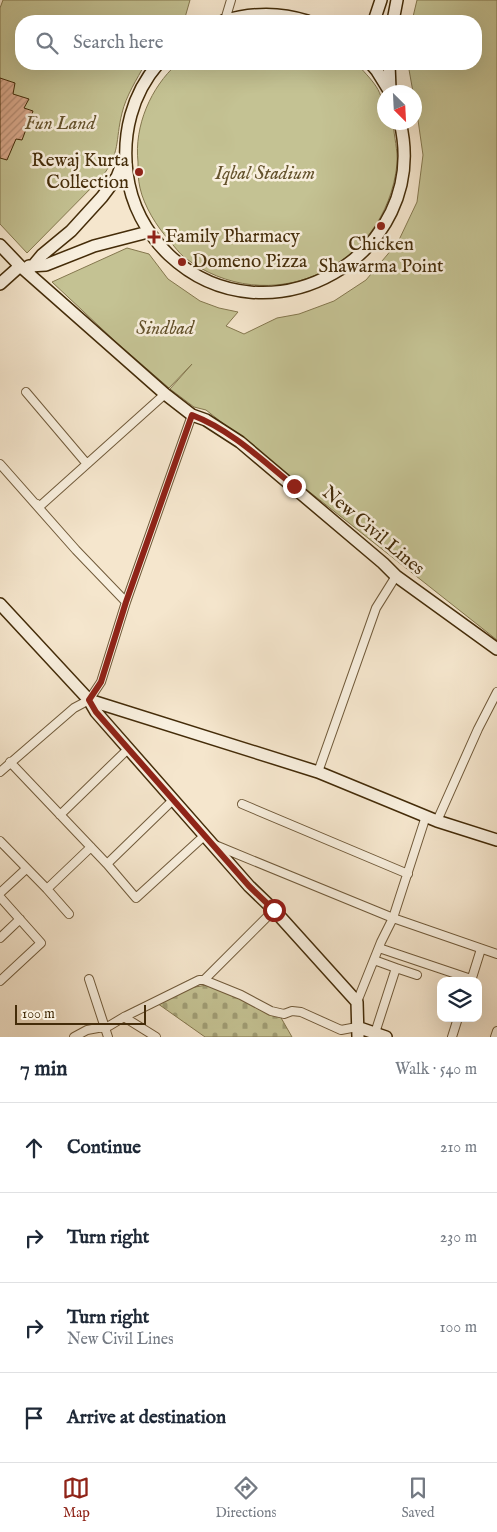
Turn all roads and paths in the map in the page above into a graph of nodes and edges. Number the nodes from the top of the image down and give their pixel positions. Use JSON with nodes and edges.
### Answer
{"nodes":[{"id":1,"x":231,"y":0,"type":"edge"},
{"id":2,"x":381,"y":0,"type":"edge"},
{"id":3,"x":397,"y":0,"type":"edge"},
{"id":4,"x":226,"y":15,"type":"edge"},
{"id":5,"x":376,"y":15,"type":"edge"},
{"id":6,"x":394,"y":15,"type":"edge"},
{"id":7,"x":154,"y":70,"type":"edge"},
{"id":8,"x":375,"y":70,"type":"edge"},
{"id":9,"x":389,"y":70,"type":"edge"},
{"id":10,"x":385,"y":85,"type":"edge"},
{"id":11,"x":390,"y":85,"type":"edge"},
{"id":12,"x":401,"y":130,"type":"edge"},
{"id":13,"x":125,"y":158,"type":"junction"},
{"id":14,"x":148,"y":232,"type":"junction"},
{"id":15,"x":0,"y":245,"type":"edge"},
{"id":16,"x":20,"y":266,"type":"junction"},
{"id":17,"x":32,"y":267,"type":"junction"},
{"id":18,"x":0,"y":284,"type":"edge"},
{"id":19,"x":26,"y":392,"type":"dead end"},
{"id":20,"x":165,"y":394,"type":"junction"},
{"id":21,"x":192,"y":415,"type":"junction"},
{"id":22,"x":0,"y":464,"type":"edge"},
{"id":23,"x":87,"y":464,"type":"junction"},
{"id":24,"x":38,"y":506,"type":"junction"},
{"id":25,"x":396,"y":576,"type":"junction"},
{"id":26,"x":126,"y":602,"type":"junction"},
{"id":27,"x":0,"y":604,"type":"edge"},
{"id":28,"x":497,"y":649,"type":"edge"},
{"id":29,"x":497,"y":692,"type":"edge"},
{"id":30,"x":89,"y":700,"type":"junction"},
{"id":31,"x":128,"y":749,"type":"junction"},
{"id":32,"x":10,"y":762,"type":"junction"},
{"id":33,"x":0,"y":772,"type":"edge"},
{"id":34,"x":318,"y":772,"type":"junction"},
{"id":35,"x":174,"y":800,"type":"junction"},
{"id":36,"x":242,"y":804,"type":"dead end"},
{"id":37,"x":60,"y":814,"type":"junction"},
{"id":38,"x":432,"y":818,"type":"junction"},
{"id":39,"x":208,"y":840,"type":"junction"},
{"id":40,"x":497,"y":840,"type":"edge"},
{"id":41,"x":0,"y":841,"type":"edge"},
{"id":42,"x":91,"y":847,"type":"junction"},
{"id":43,"x":107,"y":864,"type":"junction"},
{"id":44,"x":26,"y":869,"type":"junction"},
{"id":45,"x":408,"y":874,"type":"junction"},
{"id":46,"x":47,"y":889,"type":"junction"},
{"id":47,"x":0,"y":893,"type":"edge"},
{"id":48,"x":0,"y":897,"type":"edge"},
{"id":49,"x":274,"y":910,"type":"junction"},
{"id":50,"x":69,"y":914,"type":"dead end"},
{"id":51,"x":393,"y":918,"type":"junction"},
{"id":52,"x":20,"y":919,"type":"junction"},
{"id":53,"x":0,"y":938,"type":"edge"},
{"id":54,"x":379,"y":948,"type":"junction"},
{"id":55,"x":481,"y":950,"type":"junction"},
{"id":56,"x":497,"y":954,"type":"edge"},
{"id":57,"x":374,"y":960,"type":"junction"},
{"id":58,"x":396,"y":968,"type":"junction"},
{"id":59,"x":417,"y":975,"type":"dead end"},
{"id":60,"x":462,"y":977,"type":"edge"},
{"id":61,"x":472,"y":977,"type":"edge"},
{"id":62,"x":89,"y":979,"type":"dead end"},
{"id":63,"x":204,"y":980,"type":"junction"},
{"id":64,"x":0,"y":981,"type":"edge"},
{"id":65,"x":357,"y":1002,"type":"junction"},
{"id":66,"x":124,"y":1017,"type":"junction"},
{"id":67,"x":457,"y":1022,"type":"edge"},
{"id":68,"x":104,"y":1027,"type":"junction"},
{"id":69,"x":143,"y":1028,"type":"junction"},
{"id":70,"x":497,"y":1031,"type":"edge"},
{"id":71,"x":357,"y":1032,"type":"edge"},
{"id":72,"x":380,"y":1035,"type":"edge"},
{"id":73,"x":74,"y":1037,"type":"edge"},
{"id":74,"x":108,"y":1037,"type":"edge"},
{"id":75,"x":141,"y":1037,"type":"edge"},
{"id":76,"x":156,"y":1037,"type":"edge"},
{"id":77,"x":452,"y":1037,"type":"edge"},
{"id":78,"x":495,"y":1037,"type":"edge"}],
"edges":[{"from":1,"to":4,"type":"street"},
{"from":2,"to":5,"type":"street"},
{"from":3,"to":6,"type":"street"},
{"from":7,"to":13,"type":"street"},
{"from":8,"to":10,"type":"street"},
{"from":9,"to":11,"type":"street"},
{"from":12,"to":14,"type":"street"},
{"from":13,"to":14,"type":"street"},
{"from":13,"to":17,"type":"street"},
{"from":14,"to":17,"type":"street"},
{"from":15,"to":16,"type":"street","name":"New Civil Lines"},
{"from":16,"to":17,"type":"street"},
{"from":16,"to":18,"type":"street"},
{"from":16,"to":20,"type":"street","name":"New Civil Lines"},
{"from":19,"to":23,"type":"street"},
{"from":20,"to":21,"type":"street","name":"New Civil Lines"},
{"from":20,"to":23,"type":"street"},
{"from":21,"to":25,"type":"street","name":"New Civil Lines"},
{"from":21,"to":26,"type":"street"},
{"from":22,"to":24,"type":"street"},
{"from":23,"to":24,"type":"street"},
{"from":24,"to":26,"type":"street"},
{"from":25,"to":28,"type":"street","name":"New Civil Lines"},
{"from":25,"to":34,"type":"street"},
{"from":26,"to":30,"type":"street"},
{"from":27,"to":30,"type":"street"},
{"from":29,"to":38,"type":"street"},
{"from":30,"to":31,"type":"street"},
{"from":30,"to":32,"type":"street"},
{"from":30,"to":34,"type":"street"},
{"from":31,"to":35,"type":"street"},
{"from":31,"to":37,"type":"street"},
{"from":32,"to":33,"type":"street"},
{"from":32,"to":37,"type":"street"},
{"from":34,"to":38,"type":"street"},
{"from":35,"to":39,"type":"street"},
{"from":35,"to":43,"type":"street"},
{"from":36,"to":45,"type":"street"},
{"from":37,"to":42,"type":"street"},
{"from":38,"to":40,"type":"street"},
{"from":38,"to":45,"type":"street"},
{"from":39,"to":43,"type":"street"},
{"from":39,"to":49,"type":"street"},
{"from":39,"to":51,"type":"street"},
{"from":41,"to":44,"type":"street"},
{"from":42,"to":43,"type":"street"},
{"from":42,"to":46,"type":"street"},
{"from":44,"to":46,"type":"street"},
{"from":44,"to":47,"type":"street"},
{"from":45,"to":51,"type":"street"},
{"from":46,"to":50,"type":"street"},
{"from":48,"to":52,"type":"street"},
{"from":49,"to":63,"type":"street"},
{"from":49,"to":65,"type":"street"},
{"from":51,"to":54,"type":"street"},
{"from":51,"to":55,"type":"street"},
{"from":52,"to":53,"type":"street"},
{"from":52,"to":64,"type":"street"},
{"from":54,"to":57,"type":"street"},
{"from":54,"to":60,"type":"street"},
{"from":55,"to":56,"type":"street"},
{"from":55,"to":61,"type":"street"},
{"from":57,"to":58,"type":"street"},
{"from":57,"to":65,"type":"street"},
{"from":58,"to":59,"type":"street"},
{"from":58,"to":72,"type":"street"},
{"from":62,"to":68,"type":"street"},
{"from":63,"to":66,"type":"street"},
{"from":63,"to":71,"type":"street"},
{"from":65,"to":71,"type":"street"},
{"from":66,"to":68,"type":"street"},
{"from":66,"to":69,"type":"street"},
{"from":67,"to":77,"type":"street"},
{"from":68,"to":73,"type":"street"},
{"from":68,"to":74,"type":"street"},
{"from":69,"to":75,"type":"street"},
{"from":69,"to":76,"type":"street"},
{"from":70,"to":78,"type":"street"},
{"from":71,"to":72,"type":"street"}]}
